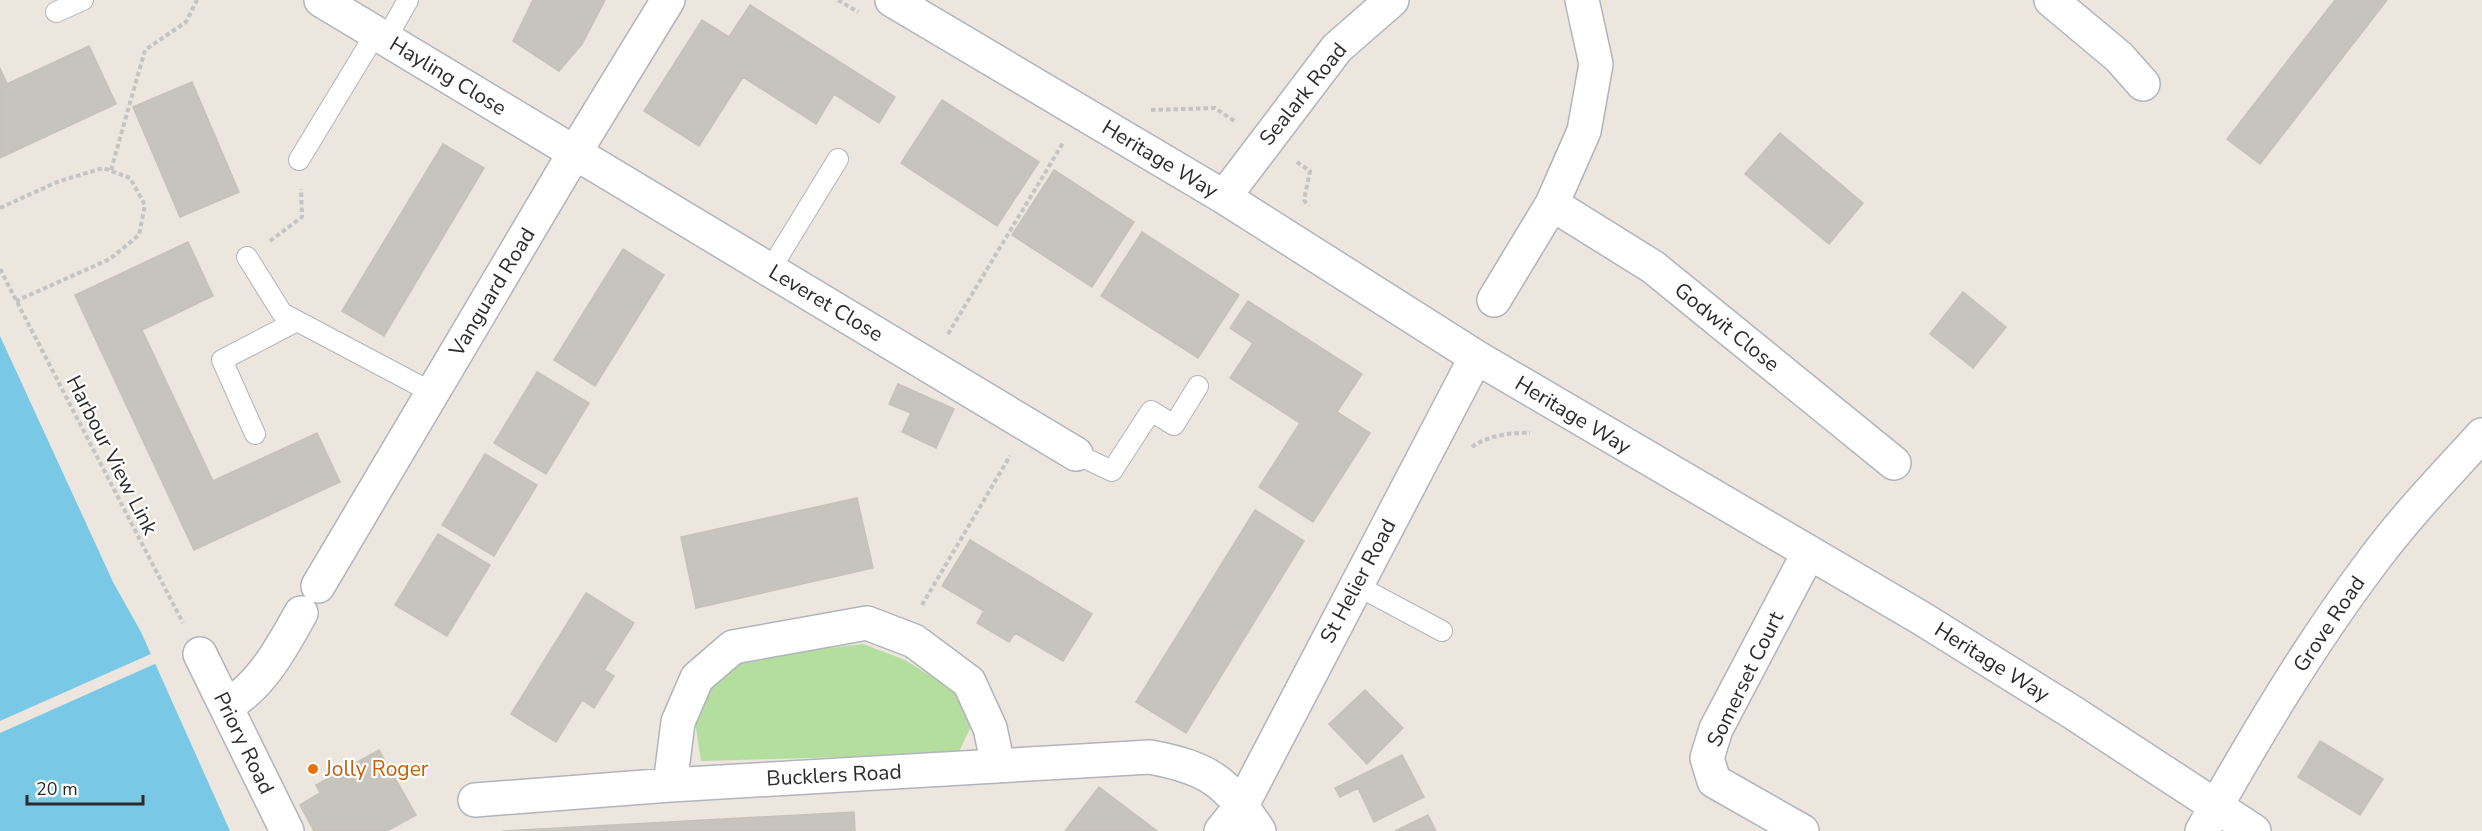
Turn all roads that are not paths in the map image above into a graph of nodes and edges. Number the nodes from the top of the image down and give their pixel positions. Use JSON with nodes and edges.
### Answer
{"nodes":[{"id":1,"x":83,"y":0,"type":"edge"},
{"id":2,"x":321,"y":0,"type":"edge"},
{"id":3,"x":408,"y":0,"type":"edge"},
{"id":4,"x":668,"y":0,"type":"edge"},
{"id":5,"x":892,"y":0,"type":"edge"},
{"id":6,"x":1392,"y":0,"type":"edge"},
{"id":7,"x":1582,"y":0,"type":"edge"},
{"id":8,"x":2051,"y":0,"type":"edge"},
{"id":9,"x":56,"y":12,"type":"dead end"},
{"id":10,"x":381,"y":36,"type":"junction"},
{"id":11,"x":2144,"y":84,"type":"dead end"},
{"id":12,"x":575,"y":152,"type":"junction"},
{"id":13,"x":838,"y":159,"type":"dead end"},
{"id":14,"x":300,"y":160,"type":"road end"},
{"id":15,"x":1224,"y":197,"type":"junction"},
{"id":16,"x":1552,"y":204,"type":"junction"},
{"id":17,"x":247,"y":257,"type":"road end"},
{"id":18,"x":770,"y":270,"type":"junction"},
{"id":19,"x":1494,"y":300,"type":"dead end"},
{"id":20,"x":297,"y":321,"type":"junction"},
{"id":21,"x":1476,"y":357,"type":"junction"},
{"id":22,"x":1198,"y":386,"type":"dead end"},
{"id":23,"x":432,"y":393,"type":"junction"},
{"id":24,"x":255,"y":434,"type":"dead end"},
{"id":25,"x":2482,"y":435,"type":"edge"},
{"id":26,"x":1076,"y":454,"type":"joint"},
{"id":27,"x":1894,"y":463,"type":"dead end"},
{"id":28,"x":1808,"y":554,"type":"junction"},
{"id":29,"x":1356,"y":585,"type":"junction"},
{"id":30,"x":1442,"y":631,"type":"dead end"},
{"id":31,"x":200,"y":654,"type":"road end"},
{"id":32,"x":226,"y":706,"type":"junction"},
{"id":33,"x":998,"y":765,"type":"junction"},
{"id":34,"x":670,"y":785,"type":"junction"},
{"id":35,"x":474,"y":800,"type":"dead end"},
{"id":36,"x":1250,"y":818,"type":"edge"},
{"id":37,"x":2209,"y":818,"type":"edge"},
{"id":38,"x":288,"y":831,"type":"edge"},
{"id":39,"x":1221,"y":831,"type":"edge"},
{"id":40,"x":1802,"y":831,"type":"edge"},
{"id":41,"x":2254,"y":831,"type":"edge"}],
"edges":[{"from":1,"to":9,"type":"lane"},
{"from":2,"to":10,"type":"street","name":"Hayling Close"},
{"from":3,"to":10,"type":"lane"},
{"from":4,"to":12,"type":"street","name":"Vanguard Road"},
{"from":5,"to":15,"type":"street","name":"Heritage Way"},
{"from":6,"to":15,"type":"street","name":"Sealark Road"},
{"from":7,"to":16,"type":"street"},
{"from":8,"to":11,"type":"street"},
{"from":10,"to":12,"type":"street","name":"Hayling Close"},
{"from":10,"to":14,"type":"lane"},
{"from":12,"to":18,"type":"street","name":"Leveret Close"},
{"from":12,"to":23,"type":"street","name":"Vanguard Road"},
{"from":13,"to":18,"type":"lane"},
{"from":15,"to":21,"type":"street","name":"Heritage Way"},
{"from":16,"to":19,"type":"street"},
{"from":16,"to":27,"type":"street","name":"Godwit Close"},
{"from":17,"to":20,"type":"lane"},
{"from":18,"to":26,"type":"street","name":"Leveret Close"},
{"from":20,"to":23,"type":"lane"},
{"from":20,"to":24,"type":"lane"},
{"from":21,"to":28,"type":"street","name":"Heritage Way"},
{"from":21,"to":29,"type":"street","name":"St Helier Road"},
{"from":22,"to":26,"type":"lane"},
{"from":23,"to":32,"type":"street","name":"Vanguard Road"},
{"from":25,"to":37,"type":"street","name":"Grove Road"},
{"from":28,"to":37,"type":"street","name":"Heritage Way"},
{"from":28,"to":40,"type":"street","name":"Somerset Court"},
{"from":29,"to":30,"type":"lane"},
{"from":29,"to":36,"type":"street","name":"St Helier Road"},
{"from":31,"to":32,"type":"street","name":"Priory Road"},
{"from":32,"to":38,"type":"street","name":"Priory Road"},
{"from":33,"to":34,"type":"street","name":"Bucklers Road"},
{"from":33,"to":34,"type":"street"},
{"from":33,"to":36,"type":"street","name":"Bucklers Road"},
{"from":34,"to":35,"type":"street","name":"Bucklers Road"},
{"from":36,"to":39,"type":"street","name":"St Helier Road"},
{"from":37,"to":41,"type":"street","name":"Heritage Way"}]}
